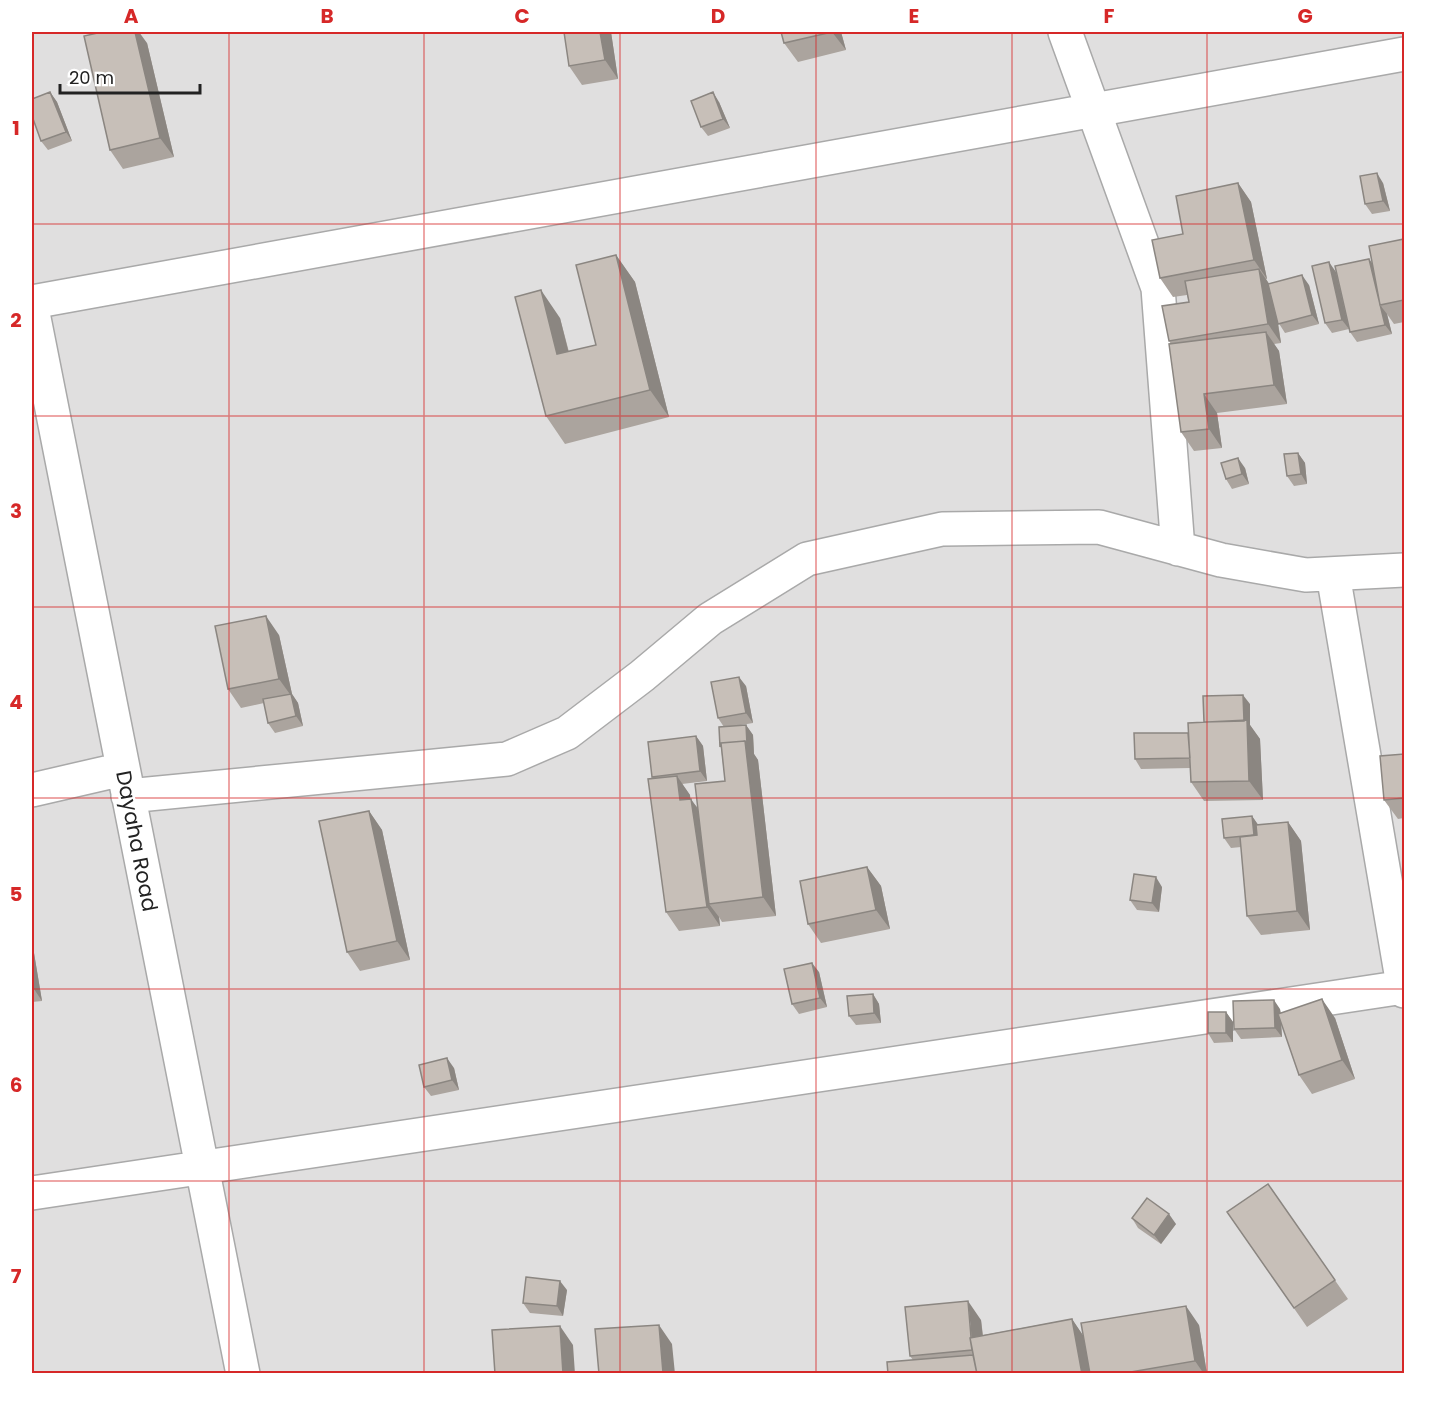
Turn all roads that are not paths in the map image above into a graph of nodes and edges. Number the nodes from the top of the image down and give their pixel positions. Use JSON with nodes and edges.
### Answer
{"nodes":[{"id":1,"x":1065,"y":32,"type":"edge"},
{"id":2,"x":1404,"y":54,"type":"edge"},
{"id":3,"x":1093,"y":111,"type":"junction"},
{"id":4,"x":32,"y":302,"type":"edge"},
{"id":5,"x":32,"y":308,"type":"edge"},
{"id":6,"x":1178,"y":549,"type":"junction"},
{"id":7,"x":1404,"y":570,"type":"edge"},
{"id":8,"x":1332,"y":574,"type":"junction"},
{"id":9,"x":125,"y":782,"type":"junction"},
{"id":10,"x":32,"y":790,"type":"edge"},
{"id":11,"x":1404,"y":988,"type":"edge"},
{"id":12,"x":202,"y":1169,"type":"junction"},
{"id":13,"x":32,"y":1193,"type":"edge"},
{"id":14,"x":243,"y":1374,"type":"edge"}],
"edges":[{"from":1,"to":3,"type":"street"},
{"from":2,"to":3,"type":"street"},
{"from":3,"to":4,"type":"street"},
{"from":3,"to":6,"type":"street"},
{"from":5,"to":9,"type":"street","name":"Dayaha Road"},
{"from":6,"to":8,"type":"street"},
{"from":6,"to":9,"type":"street"},
{"from":7,"to":8,"type":"street"},
{"from":8,"to":11,"type":"street"},
{"from":9,"to":10,"type":"street"},
{"from":9,"to":12,"type":"street","name":"Dayaha Road"},
{"from":11,"to":12,"type":"street"},
{"from":12,"to":13,"type":"street"},
{"from":12,"to":14,"type":"street","name":"Dayaha Road"}]}
